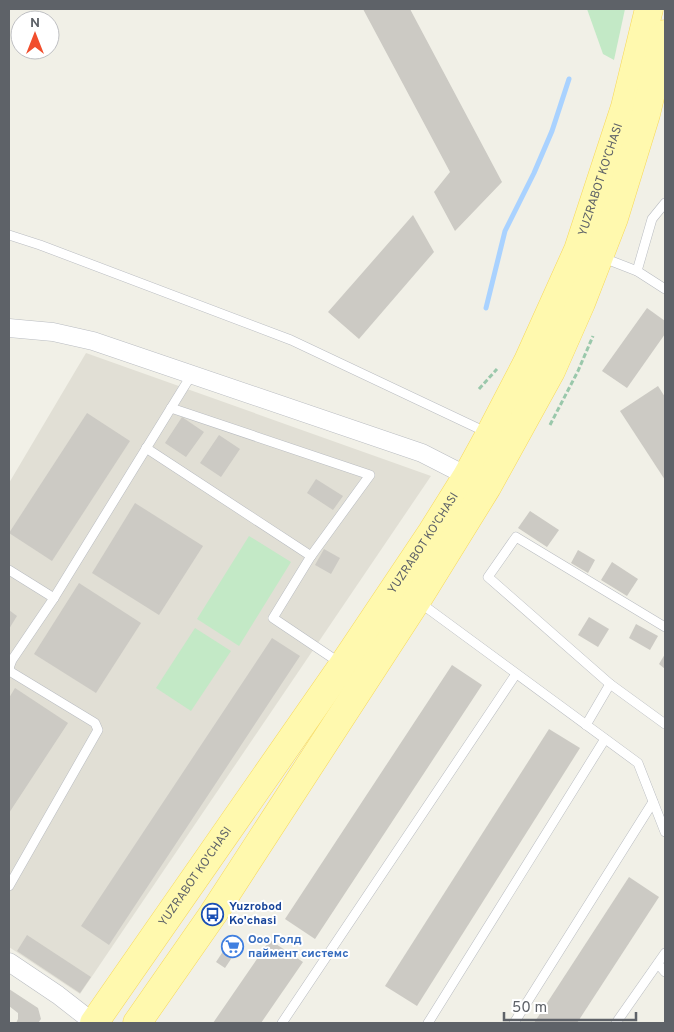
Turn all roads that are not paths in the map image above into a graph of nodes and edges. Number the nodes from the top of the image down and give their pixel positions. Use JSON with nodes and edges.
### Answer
{"nodes":[{"id":1,"x":649,"y":9,"type":"edge"},
{"id":2,"x":665,"y":34,"type":"edge"},
{"id":3,"x":636,"y":110,"type":"junction"},
{"id":4,"x":665,"y":203,"type":"edge"},
{"id":5,"x":9,"y":235,"type":"edge"},
{"id":6,"x":589,"y":253,"type":"junction"},
{"id":7,"x":637,"y":271,"type":"junction"},
{"id":8,"x":665,"y":289,"type":"edge"},
{"id":9,"x":9,"y":328,"type":"edge"},
{"id":10,"x":192,"y":374,"type":"junction"},
{"id":11,"x":171,"y":408,"type":"junction"},
{"id":12,"x":490,"y":434,"type":"junction"},
{"id":13,"x":146,"y":448,"type":"junction"},
{"id":14,"x":467,"y":476,"type":"junction"},
{"id":15,"x":311,"y":556,"type":"junction"},
{"id":16,"x":9,"y":570,"type":"edge"},
{"id":17,"x":54,"y":598,"type":"junction"},
{"id":18,"x":417,"y":600,"type":"junction"},
{"id":19,"x":665,"y":627,"type":"edge"},
{"id":20,"x":344,"y":665,"type":"junction"},
{"id":21,"x":516,"y":674,"type":"junction"},
{"id":22,"x":610,"y":684,"type":"junction"},
{"id":23,"x":665,"y":724,"type":"edge"},
{"id":24,"x":586,"y":725,"type":"junction"},
{"id":25,"x":605,"y":739,"type":"junction"},
{"id":26,"x":653,"y":802,"type":"junction"},
{"id":27,"x":665,"y":832,"type":"edge"},
{"id":28,"x":9,"y":886,"type":"edge"},
{"id":29,"x":665,"y":952,"type":"edge"},
{"id":30,"x":9,"y":962,"type":"edge"},
{"id":31,"x":658,"y":964,"type":"junction"},
{"id":32,"x":665,"y":972,"type":"edge"},
{"id":33,"x":94,"y":1023,"type":"edge"},
{"id":34,"x":137,"y":1023,"type":"edge"},
{"id":35,"x":282,"y":1023,"type":"edge"},
{"id":36,"x":428,"y":1023,"type":"edge"},
{"id":37,"x":514,"y":1023,"type":"edge"},
{"id":38,"x":616,"y":1023,"type":"edge"}],
"edges":[{"from":1,"to":3,"type":"main road","name":"YUZRABOT KO'CHASI"},
{"from":2,"to":3,"type":"main road","name":"YUZRABOT KO'CHASI"},
{"from":3,"to":6,"type":"main road","name":"YUZRABOT KO'CHASI"},
{"from":4,"to":7,"type":"lane"},
{"from":5,"to":12,"type":"lane"},
{"from":6,"to":7,"type":"lane"},
{"from":6,"to":12,"type":"main road","name":"YUZRABOT KO'CHASI"},
{"from":6,"to":18,"type":"main road","name":"YUZRABOT KO'CHASI"},
{"from":7,"to":8,"type":"lane"},
{"from":9,"to":10,"type":"street"},
{"from":10,"to":11,"type":"lane"},
{"from":10,"to":14,"type":"street"},
{"from":11,"to":13,"type":"lane"},
{"from":11,"to":15,"type":"lane"},
{"from":12,"to":14,"type":"main road","name":"YUZRABOT KO'CHASI"},
{"from":13,"to":15,"type":"lane"},
{"from":13,"to":17,"type":"lane"},
{"from":14,"to":20,"type":"main road","name":"YUZRABOT KO'CHASI"},
{"from":15,"to":20,"type":"lane"},
{"from":16,"to":17,"type":"lane"},
{"from":17,"to":28,"type":"lane"},
{"from":18,"to":21,"type":"lane"},
{"from":18,"to":34,"type":"main road","name":"YUZRABOT KO'CHASI"},
{"from":19,"to":22,"type":"lane"},
{"from":20,"to":33,"type":"main road","name":"YUZRABOT KO'CHASI"},
{"from":21,"to":24,"type":"lane"},
{"from":21,"to":35,"type":"lane"},
{"from":22,"to":23,"type":"lane"},
{"from":22,"to":24,"type":"lane"},
{"from":24,"to":25,"type":"lane"},
{"from":25,"to":26,"type":"lane"},
{"from":25,"to":36,"type":"lane"},
{"from":26,"to":27,"type":"lane"},
{"from":26,"to":37,"type":"lane"},
{"from":29,"to":31,"type":"lane"},
{"from":30,"to":33,"type":"street"},
{"from":31,"to":32,"type":"lane"},
{"from":31,"to":38,"type":"lane"}]}
